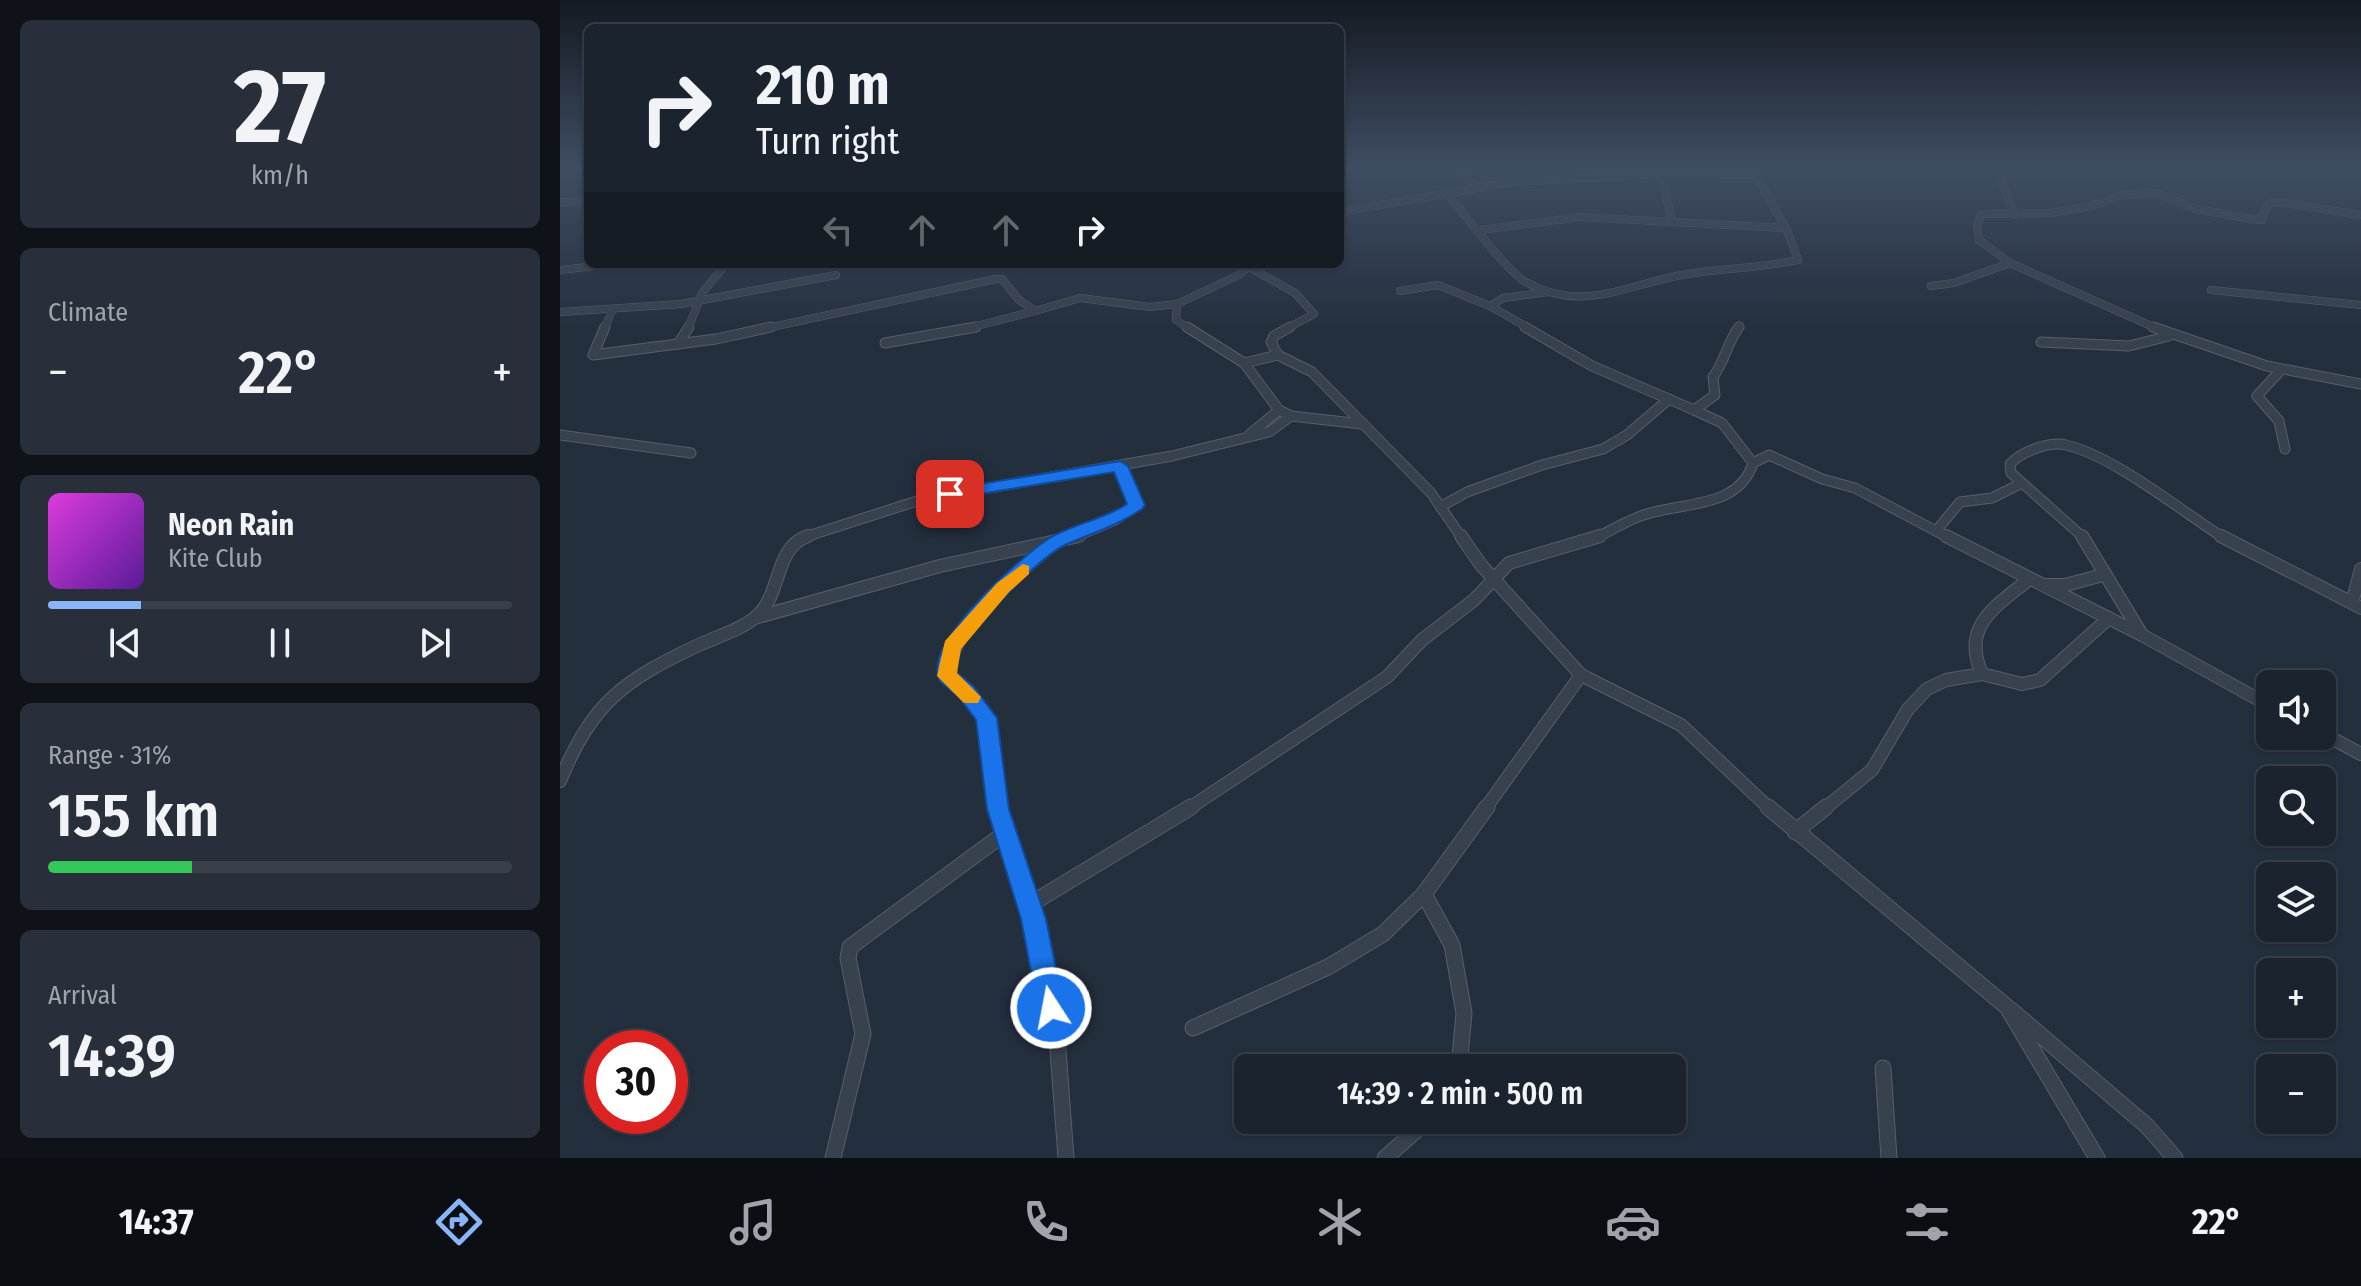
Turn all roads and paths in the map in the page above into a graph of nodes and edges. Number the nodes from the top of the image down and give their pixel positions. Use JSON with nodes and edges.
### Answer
{"nodes":[{"id":1,"x":1472,"y":221,"type":"edge"},
{"id":2,"x":1549,"y":221,"type":"edge"},
{"id":3,"x":1672,"y":221,"type":"edge"},
{"id":4,"x":1782,"y":221,"type":"edge"},
{"id":5,"x":1980,"y":221,"type":"edge"},
{"id":6,"x":1786,"y":228,"type":"junction"},
{"id":7,"x":1480,"y":230,"type":"junction"},
{"id":8,"x":2010,"y":263,"type":"junction"},
{"id":9,"x":584,"y":267,"type":"edge"},
{"id":10,"x":723,"y":268,"type":"edge"},
{"id":11,"x":1246,"y":268,"type":"edge"},
{"id":12,"x":1253,"y":268,"type":"edge"},
{"id":13,"x":560,"y":270,"type":"edge"},
{"id":14,"x":836,"y":275,"type":"dead end"},
{"id":15,"x":1931,"y":286,"type":"dead end"},
{"id":16,"x":2211,"y":290,"type":"dead end"},
{"id":17,"x":1400,"y":291,"type":"dead end"},
{"id":18,"x":1548,"y":292,"type":"junction"},
{"id":19,"x":701,"y":300,"type":"junction"},
{"id":20,"x":1177,"y":304,"type":"junction"},
{"id":21,"x":2361,"y":305,"type":"edge"},
{"id":22,"x":1490,"y":306,"type":"junction"},
{"id":23,"x":612,"y":311,"type":"junction"},
{"id":24,"x":1035,"y":311,"type":"junction"},
{"id":25,"x":560,"y":312,"type":"edge"},
{"id":26,"x":1740,"y":326,"type":"dead end"},
{"id":27,"x":2169,"y":336,"type":"junction"},
{"id":28,"x":2041,"y":342,"type":"dead end"},
{"id":29,"x":885,"y":343,"type":"dead end"},
{"id":30,"x":678,"y":344,"type":"junction"},
{"id":31,"x":1278,"y":355,"type":"junction"},
{"id":32,"x":1244,"y":363,"type":"junction"},
{"id":33,"x":2279,"y":372,"type":"junction"},
{"id":34,"x":2361,"y":384,"type":"edge"},
{"id":35,"x":1669,"y":399,"type":"junction"},
{"id":36,"x":1279,"y":410,"type":"junction"},
{"id":37,"x":1694,"y":410,"type":"junction"},
{"id":38,"x":1291,"y":416,"type":"junction"},
{"id":39,"x":1364,"y":424,"type":"junction"},
{"id":40,"x":560,"y":435,"type":"edge"},
{"id":41,"x":1247,"y":436,"type":"junction"},
{"id":42,"x":2285,"y":449,"type":"dead end"},
{"id":43,"x":691,"y":453,"type":"dead end"},
{"id":44,"x":1753,"y":463,"type":"junction"},
{"id":45,"x":1120,"y":466,"type":"junction"},
{"id":46,"x":2020,"y":484,"type":"junction"},
{"id":47,"x":1440,"y":507,"type":"junction"},
{"id":48,"x":1936,"y":531,"type":"junction"},
{"id":49,"x":1056,"y":542,"type":"junction"},
{"id":50,"x":2361,"y":569,"type":"edge"},
{"id":51,"x":2103,"y":575,"type":"junction"},
{"id":52,"x":1493,"y":576,"type":"junction"},
{"id":53,"x":2033,"y":583,"type":"junction"},
{"id":54,"x":2356,"y":606,"type":"edge"},
{"id":55,"x":755,"y":618,"type":"junction"},
{"id":56,"x":2109,"y":618,"type":"junction"},
{"id":57,"x":2142,"y":635,"type":"junction"},
{"id":58,"x":1982,"y":674,"type":"junction"},
{"id":59,"x":1581,"y":675,"type":"junction"},
{"id":60,"x":2256,"y":698,"type":"edge"},
{"id":61,"x":2336,"y":741,"type":"edge"},
{"id":62,"x":2361,"y":754,"type":"edge"},
{"id":63,"x":564,"y":764,"type":"edge"},
{"id":64,"x":560,"y":781,"type":"edge"},
{"id":65,"x":1795,"y":832,"type":"junction"},
{"id":66,"x":1005,"y":833,"type":"junction"},
{"id":67,"x":1424,"y":894,"type":"junction"},
{"id":68,"x":1029,"y":905,"type":"junction"},
{"id":69,"x":2007,"y":1007,"type":"junction"},
{"id":70,"x":1193,"y":1028,"type":"dead end"},
{"id":71,"x":1460,"y":1054,"type":"edge"},
{"id":72,"x":1883,"y":1068,"type":"dead end"},
{"id":73,"x":1412,"y":1134,"type":"edge"},
{"id":74,"x":833,"y":1158,"type":"edge"},
{"id":75,"x":1066,"y":1158,"type":"edge"},
{"id":76,"x":1385,"y":1158,"type":"edge"},
{"id":77,"x":1889,"y":1158,"type":"edge"},
{"id":78,"x":2097,"y":1158,"type":"edge"},
{"id":79,"x":2175,"y":1158,"type":"edge"}],
"edges":[{"from":1,"to":7,"type":"street"},
{"from":2,"to":7,"type":"street"},
{"from":3,"to":6,"type":"street"},
{"from":4,"to":6,"type":"street"},
{"from":5,"to":8,"type":"street"},
{"from":6,"to":18,"type":"street"},
{"from":7,"to":18,"type":"street"},
{"from":8,"to":15,"type":"street"},
{"from":8,"to":27,"type":"street"},
{"from":9,"to":13,"type":"street"},
{"from":10,"to":19,"type":"street"},
{"from":11,"to":20,"type":"street"},
{"from":12,"to":31,"type":"street"},
{"from":14,"to":19,"type":"street"},
{"from":16,"to":21,"type":"street"},
{"from":17,"to":22,"type":"street"},
{"from":18,"to":22,"type":"street"},
{"from":19,"to":23,"type":"street"},
{"from":19,"to":30,"type":"street"},
{"from":20,"to":24,"type":"street"},
{"from":20,"to":32,"type":"street"},
{"from":22,"to":35,"type":"street"},
{"from":23,"to":25,"type":"street"},
{"from":23,"to":30,"type":"street"},
{"from":24,"to":29,"type":"street"},
{"from":24,"to":30,"type":"street"},
{"from":26,"to":37,"type":"street"},
{"from":27,"to":28,"type":"street"},
{"from":27,"to":33,"type":"street"},
{"from":31,"to":32,"type":"street"},
{"from":31,"to":39,"type":"street"},
{"from":32,"to":36,"type":"street"},
{"from":33,"to":34,"type":"street"},
{"from":33,"to":42,"type":"street"},
{"from":35,"to":37,"type":"street"},
{"from":35,"to":47,"type":"street"},
{"from":36,"to":38,"type":"street"},
{"from":36,"to":41,"type":"street"},
{"from":37,"to":44,"type":"street"},
{"from":38,"to":39,"type":"street"},
{"from":38,"to":41,"type":"street"},
{"from":39,"to":47,"type":"street"},
{"from":40,"to":43,"type":"street"},
{"from":41,"to":45,"type":"street"},
{"from":44,"to":48,"type":"street"},
{"from":44,"to":52,"type":"street"},
{"from":45,"to":49,"type":"street"},
{"from":45,"to":55,"type":"street"},
{"from":46,"to":48,"type":"street"},
{"from":46,"to":51,"type":"street"},
{"from":46,"to":54,"type":"street"},
{"from":47,"to":52,"type":"street"},
{"from":48,"to":53,"type":"street"},
{"from":49,"to":55,"type":"street"},
{"from":49,"to":66,"type":"street"},
{"from":50,"to":54,"type":"street"},
{"from":51,"to":53,"type":"street"},
{"from":51,"to":57,"type":"street"},
{"from":52,"to":59,"type":"street"},
{"from":52,"to":68,"type":"street"},
{"from":53,"to":56,"type":"street"},
{"from":53,"to":58,"type":"street"},
{"from":55,"to":63,"type":"street"},
{"from":56,"to":57,"type":"street"},
{"from":56,"to":58,"type":"street"},
{"from":57,"to":60,"type":"street"},
{"from":58,"to":65,"type":"street"},
{"from":59,"to":65,"type":"street"},
{"from":59,"to":67,"type":"street"},
{"from":61,"to":62,"type":"street"},
{"from":63,"to":64,"type":"street"},
{"from":65,"to":69,"type":"street"},
{"from":66,"to":68,"type":"street"},
{"from":66,"to":74,"type":"street"},
{"from":67,"to":70,"type":"street"},
{"from":67,"to":71,"type":"street"},
{"from":68,"to":75,"type":"street"},
{"from":69,"to":78,"type":"street"},
{"from":69,"to":79,"type":"street"},
{"from":72,"to":77,"type":"street"},
{"from":73,"to":76,"type":"street"}]}
